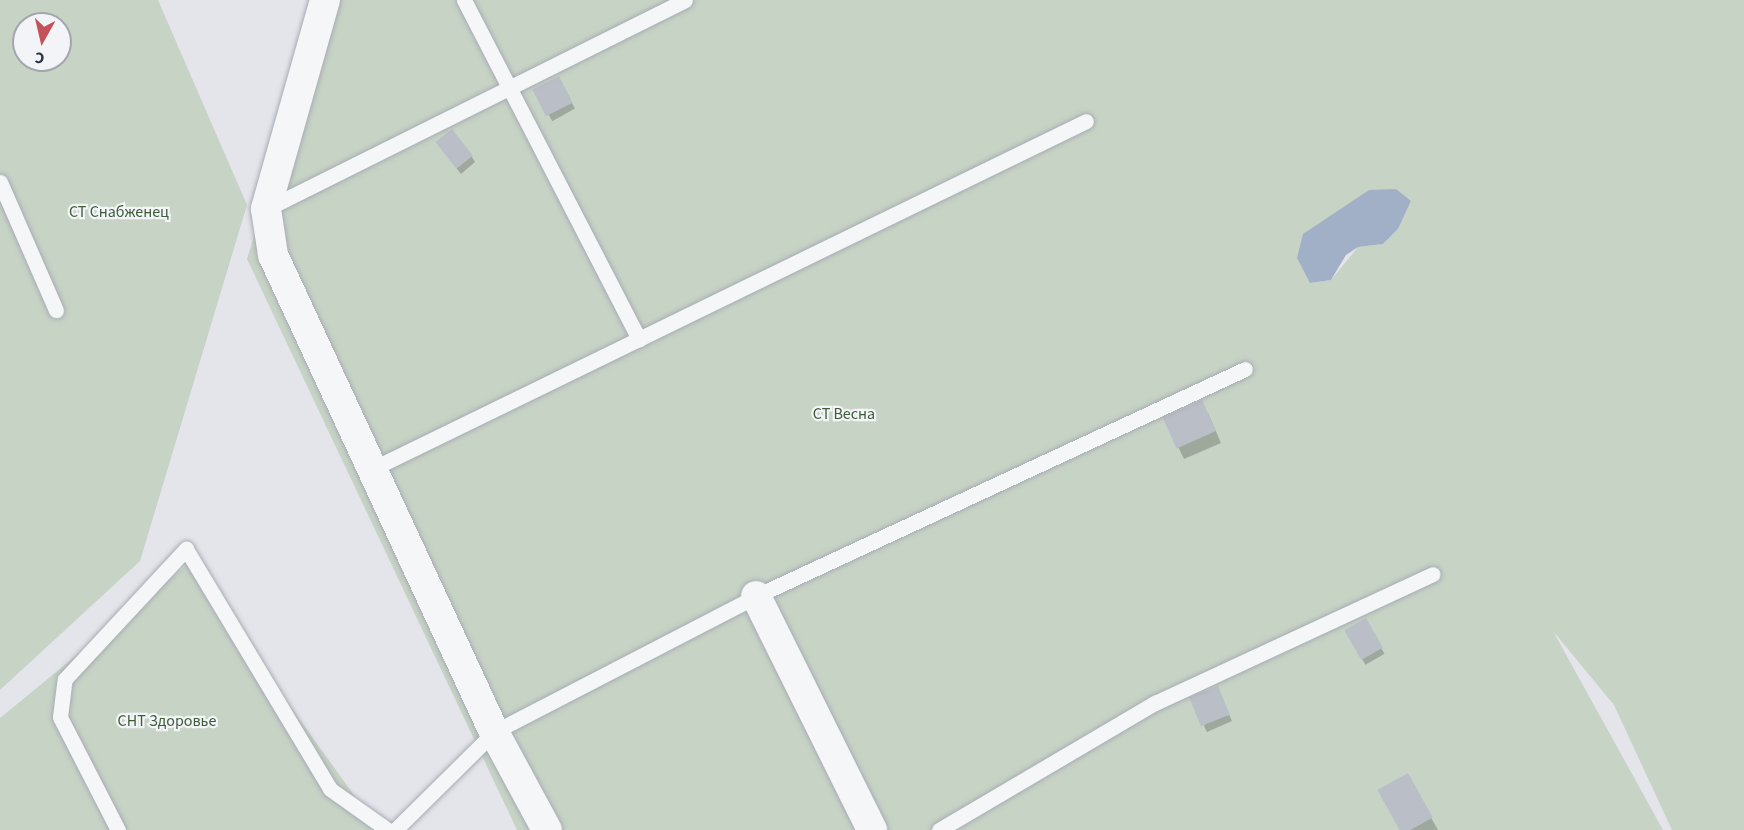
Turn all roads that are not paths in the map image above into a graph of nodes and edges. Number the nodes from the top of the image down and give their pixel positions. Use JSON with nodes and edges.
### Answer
{"nodes":[{"id":1,"x":325,"y":0,"type":"edge"},
{"id":2,"x":464,"y":0,"type":"edge"},
{"id":3,"x":685,"y":0,"type":"edge"},
{"id":4,"x":508,"y":90,"type":"junction"},
{"id":5,"x":1086,"y":121,"type":"dead end"},
{"id":6,"x":0,"y":182,"type":"edge"},
{"id":7,"x":266,"y":209,"type":"junction"},
{"id":8,"x":56,"y":310,"type":"dead end"},
{"id":9,"x":639,"y":339,"type":"junction"},
{"id":10,"x":1245,"y":369,"type":"dead end"},
{"id":11,"x":372,"y":469,"type":"junction"},
{"id":12,"x":1433,"y":574,"type":"dead end"},
{"id":13,"x":756,"y":596,"type":"junction"},
{"id":14,"x":494,"y":732,"type":"junction"},
{"id":15,"x":118,"y":830,"type":"edge"},
{"id":16,"x":388,"y":830,"type":"edge"},
{"id":17,"x":395,"y":830,"type":"edge"},
{"id":18,"x":547,"y":830,"type":"edge"},
{"id":19,"x":872,"y":830,"type":"edge"},
{"id":20,"x":939,"y":830,"type":"edge"}],
"edges":[{"from":1,"to":7,"type":"street"},
{"from":2,"to":4,"type":"lane"},
{"from":3,"to":4,"type":"lane"},
{"from":4,"to":7,"type":"lane"},
{"from":4,"to":9,"type":"lane"},
{"from":5,"to":9,"type":"lane"},
{"from":6,"to":8,"type":"lane"},
{"from":7,"to":11,"type":"street"},
{"from":9,"to":11,"type":"lane"},
{"from":10,"to":13,"type":"lane"},
{"from":11,"to":14,"type":"street"},
{"from":12,"to":20,"type":"lane"},
{"from":13,"to":14,"type":"lane"},
{"from":13,"to":19,"type":"street"},
{"from":14,"to":17,"type":"lane"},
{"from":14,"to":18,"type":"street"},
{"from":15,"to":16,"type":"lane"}]}
